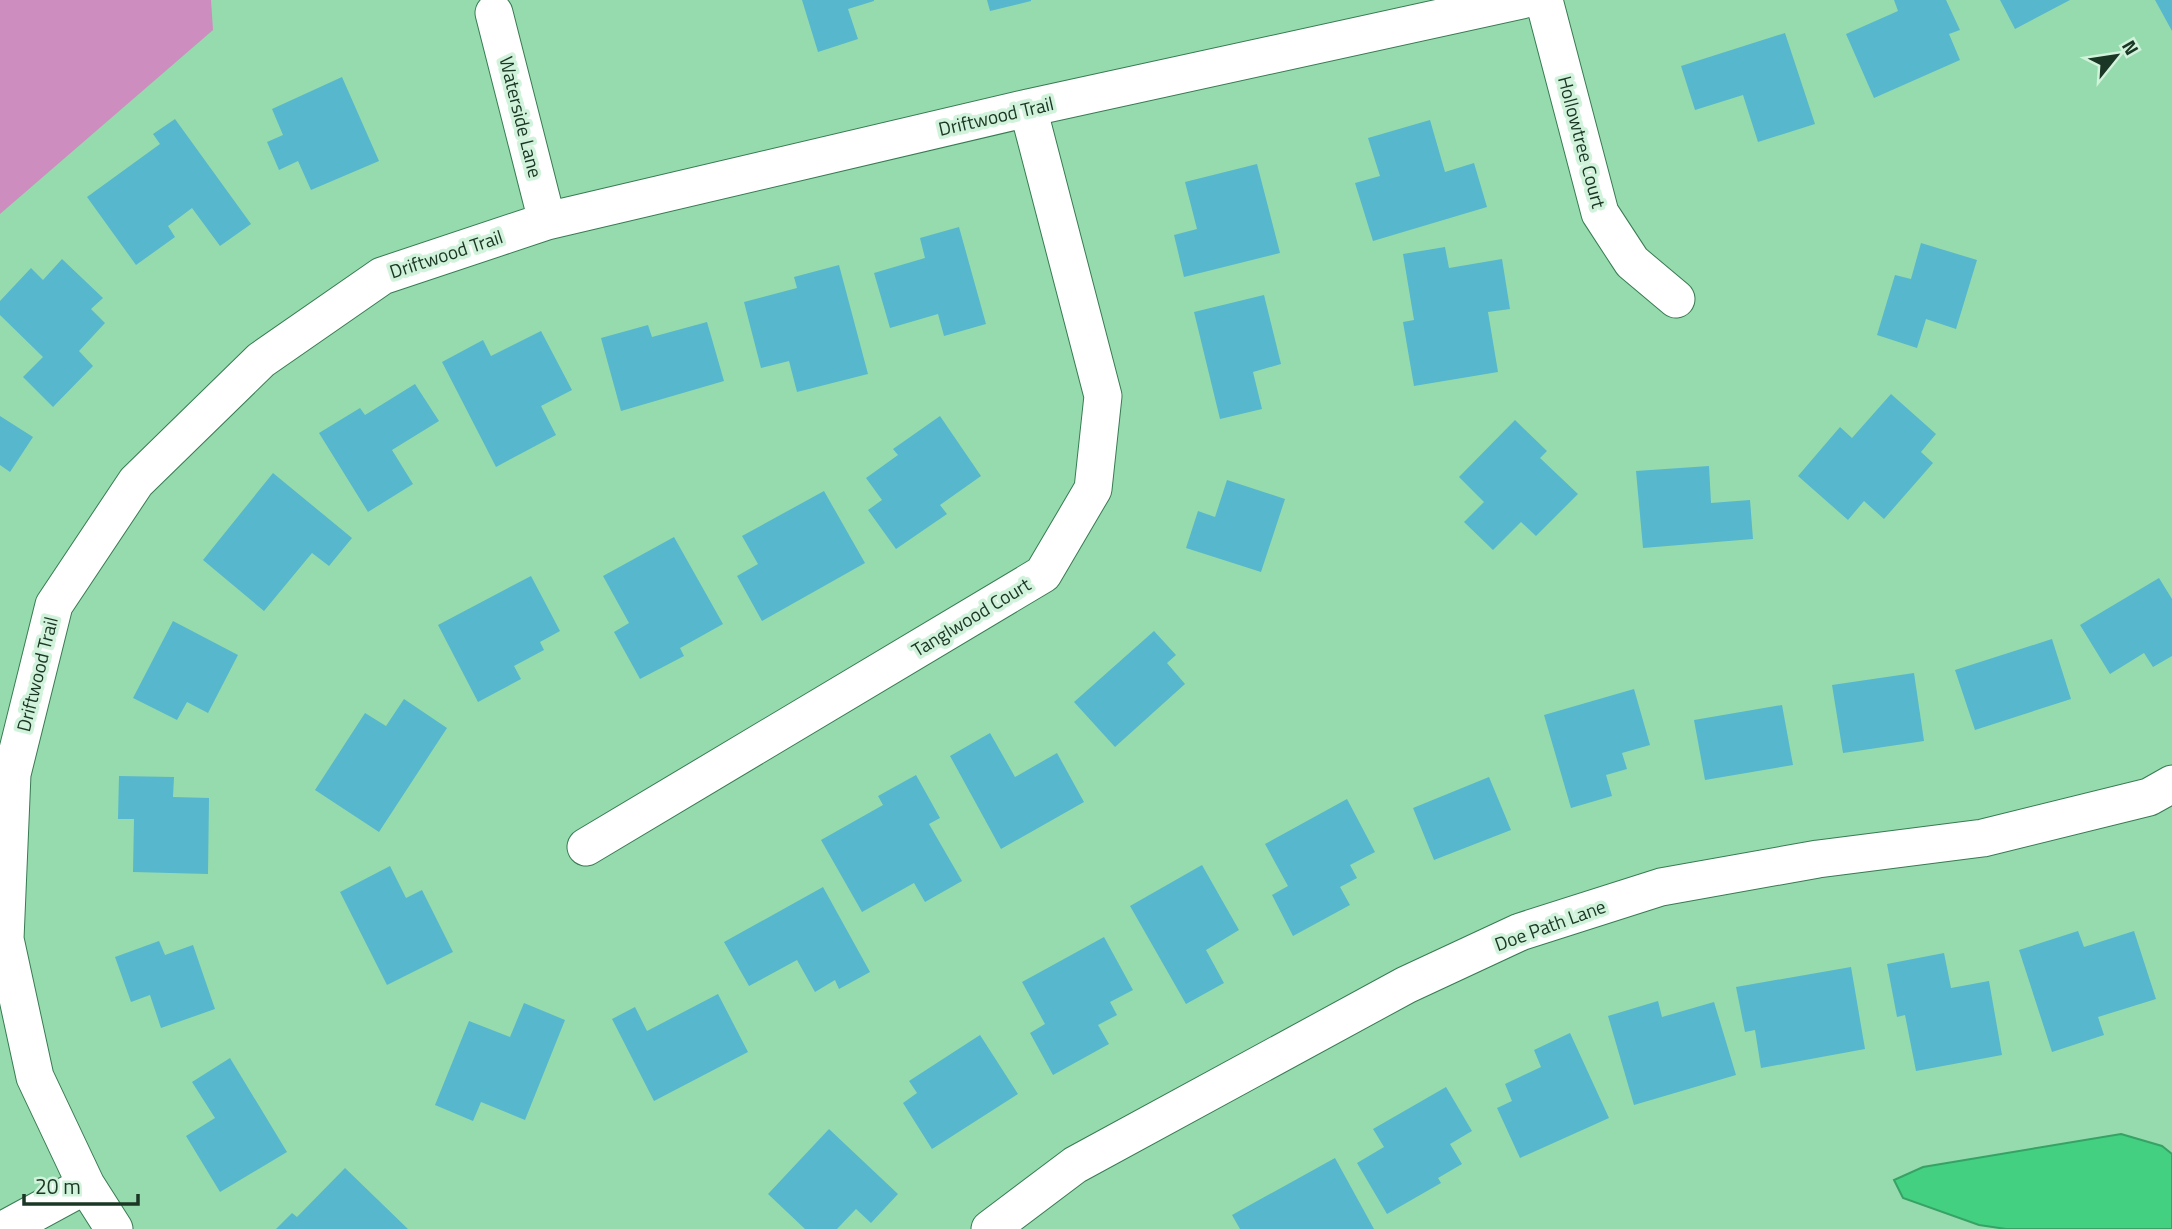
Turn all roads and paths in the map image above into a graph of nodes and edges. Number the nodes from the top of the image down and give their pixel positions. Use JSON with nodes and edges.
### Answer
{"nodes":[{"id":1,"x":1522,"y":0,"type":"edge"},
{"id":2,"x":1544,"y":0,"type":"edge"},
{"id":3,"x":494,"y":13,"type":"dead end"},
{"id":4,"x":1028,"y":108,"type":"junction"},
{"id":5,"x":547,"y":221,"type":"junction"},
{"id":6,"x":1676,"y":299,"type":"dead end"},
{"id":7,"x":2172,"y":784,"type":"edge"},
{"id":8,"x":586,"y":847,"type":"dead end"},
{"id":9,"x":86,"y":1185,"type":"junction"},
{"id":10,"x":5,"y":1229,"type":"edge"},
{"id":11,"x":114,"y":1229,"type":"edge"},
{"id":12,"x":990,"y":1229,"type":"edge"}],
"edges":[{"from":1,"to":4,"type":"street","name":"Driftwood Trail"},
{"from":2,"to":6,"type":"street","name":"Hollowtree Court"},
{"from":3,"to":5,"type":"street","name":"Waterside Lane"},
{"from":4,"to":5,"type":"street","name":"Driftwood Trail"},
{"from":4,"to":8,"type":"street","name":"Tanglwood Court"},
{"from":5,"to":9,"type":"street","name":"Driftwood Trail"},
{"from":7,"to":12,"type":"street","name":"Doe Path Lane"},
{"from":9,"to":10,"type":"street"},
{"from":9,"to":11,"type":"street","name":"Driftwood Trail"}]}
